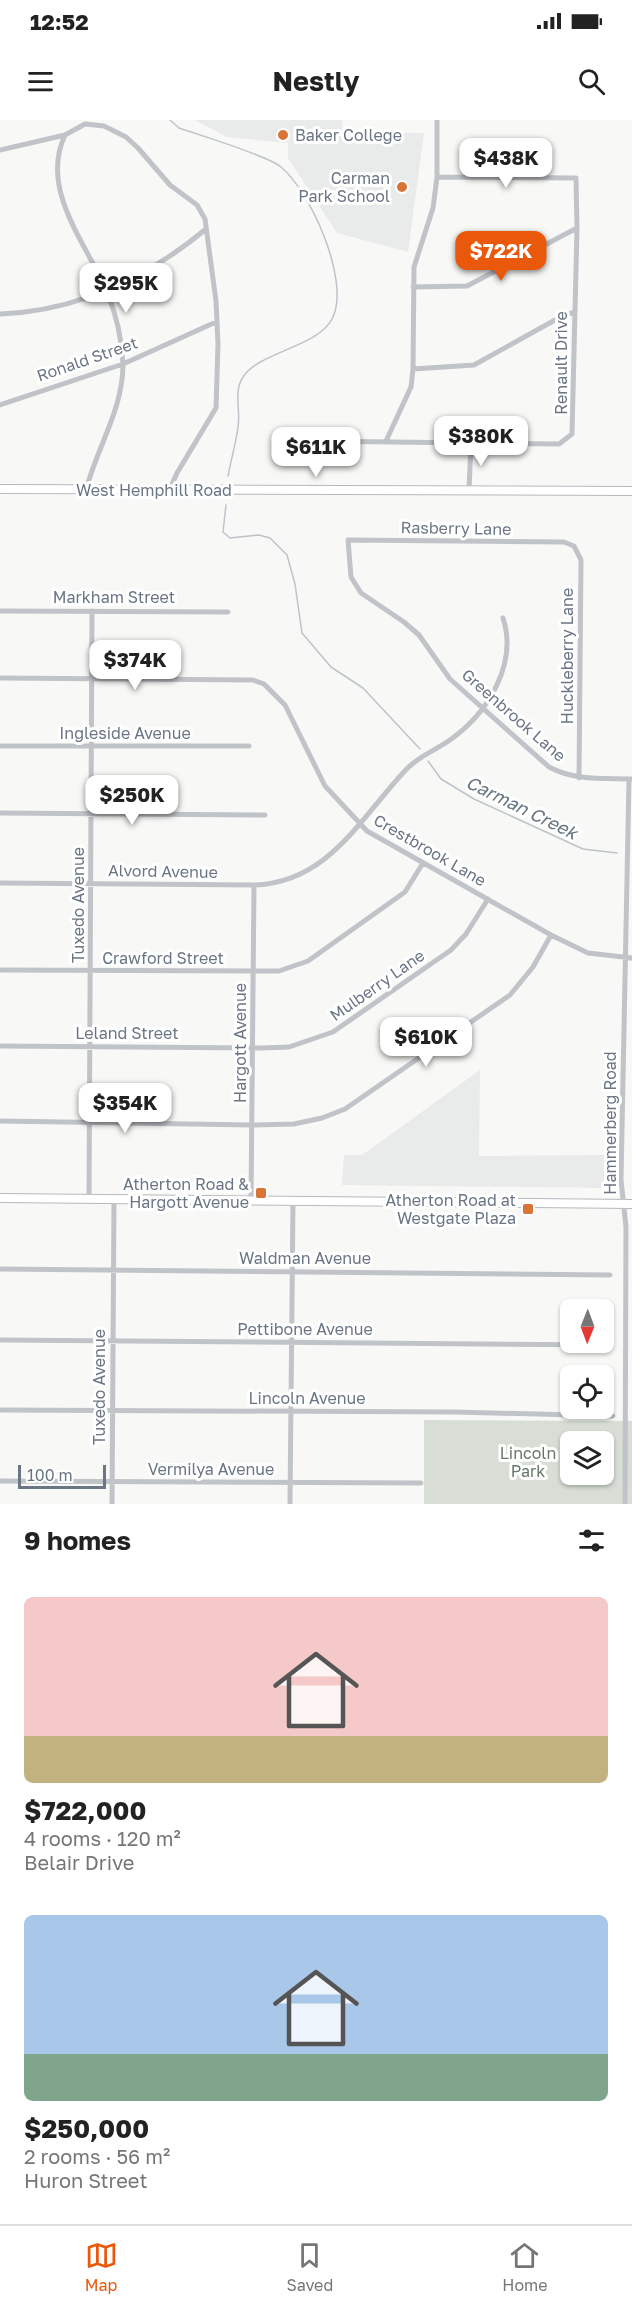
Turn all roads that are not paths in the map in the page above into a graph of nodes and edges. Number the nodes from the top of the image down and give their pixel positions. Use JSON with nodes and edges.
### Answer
{"nodes":[{"id":1,"x":437,"y":120,"type":"edge"},
{"id":2,"x":83,"y":122,"type":"edge"},
{"id":3,"x":65,"y":135,"type":"junction"},
{"id":4,"x":0,"y":150,"type":"edge"},
{"id":5,"x":437,"y":177,"type":"junction"},
{"id":6,"x":577,"y":228,"type":"junction"},
{"id":7,"x":206,"y":229,"type":"junction"},
{"id":8,"x":413,"y":287,"type":"junction"},
{"id":9,"x":106,"y":292,"type":"junction"},
{"id":10,"x":574,"y":312,"type":"junction"},
{"id":11,"x":0,"y":314,"type":"edge"},
{"id":12,"x":216,"y":322,"type":"junction"},
{"id":13,"x":123,"y":364,"type":"junction"},
{"id":14,"x":413,"y":369,"type":"junction"},
{"id":15,"x":0,"y":405,"type":"edge"},
{"id":16,"x":313,"y":441,"type":"dead end"},
{"id":17,"x":386,"y":441,"type":"junction"},
{"id":18,"x":471,"y":443,"type":"junction"},
{"id":19,"x":0,"y":489,"type":"edge"},
{"id":20,"x":86,"y":490,"type":"junction"},
{"id":21,"x":169,"y":490,"type":"junction"},
{"id":22,"x":469,"y":490,"type":"junction"},
{"id":23,"x":632,"y":491,"type":"edge"},
{"id":24,"x":348,"y":540,"type":"joint"},
{"id":25,"x":564,"y":542,"type":"joint"},
{"id":26,"x":0,"y":610,"type":"edge"},
{"id":27,"x":92,"y":611,"type":"junction"},
{"id":28,"x":228,"y":612,"type":"dead end"},
{"id":29,"x":502,"y":618,"type":"dead end"},
{"id":30,"x":0,"y":678,"type":"edge"},
{"id":31,"x":92,"y":679,"type":"junction"},
{"id":32,"x":480,"y":707,"type":"junction"},
{"id":33,"x":0,"y":746,"type":"edge"},
{"id":34,"x":92,"y":746,"type":"junction"},
{"id":35,"x":249,"y":746,"type":"dead end"},
{"id":36,"x":579,"y":778,"type":"junction"},
{"id":37,"x":630,"y":779,"type":"edge"},
{"id":38,"x":0,"y":813,"type":"edge"},
{"id":39,"x":91,"y":814,"type":"junction"},
{"id":40,"x":265,"y":815,"type":"dead end"},
{"id":41,"x":360,"y":825,"type":"junction"},
{"id":42,"x":423,"y":863,"type":"junction"},
{"id":43,"x":0,"y":883,"type":"edge"},
{"id":44,"x":91,"y":884,"type":"junction"},
{"id":45,"x":254,"y":885,"type":"junction"},
{"id":46,"x":630,"y":886,"type":"edge"},
{"id":47,"x":488,"y":899,"type":"junction"},
{"id":48,"x":551,"y":935,"type":"junction"},
{"id":49,"x":629,"y":958,"type":"edge"},
{"id":50,"x":0,"y":970,"type":"edge"},
{"id":51,"x":91,"y":971,"type":"junction"},
{"id":52,"x":254,"y":972,"type":"junction"},
{"id":53,"x":0,"y":1046,"type":"edge"},
{"id":54,"x":90,"y":1047,"type":"junction"},
{"id":55,"x":253,"y":1048,"type":"junction"},
{"id":56,"x":0,"y":1121,"type":"edge"},
{"id":57,"x":90,"y":1122,"type":"junction"},
{"id":58,"x":253,"y":1125,"type":"junction"},
{"id":59,"x":0,"y":1198,"type":"edge"},
{"id":60,"x":88,"y":1199,"type":"junction"},
{"id":61,"x":114,"y":1199,"type":"junction"},
{"id":62,"x":251,"y":1200,"type":"junction"},
{"id":63,"x":292,"y":1201,"type":"junction"},
{"id":64,"x":628,"y":1204,"type":"edge"},
{"id":65,"x":0,"y":1269,"type":"edge"},
{"id":66,"x":113,"y":1270,"type":"junction"},
{"id":67,"x":292,"y":1272,"type":"junction"},
{"id":68,"x":610,"y":1275,"type":"dead end"},
{"id":69,"x":0,"y":1340,"type":"edge"},
{"id":70,"x":113,"y":1341,"type":"junction"},
{"id":71,"x":291,"y":1342,"type":"junction"},
{"id":72,"x":560,"y":1345,"type":"edge"},
{"id":73,"x":0,"y":1410,"type":"edge"},
{"id":74,"x":112,"y":1411,"type":"junction"},
{"id":75,"x":291,"y":1412,"type":"junction"},
{"id":76,"x":560,"y":1415,"type":"edge"},
{"id":77,"x":0,"y":1481,"type":"edge"},
{"id":78,"x":112,"y":1482,"type":"junction"},
{"id":79,"x":290,"y":1482,"type":"junction"},
{"id":80,"x":421,"y":1483,"type":"dead end"},
{"id":81,"x":112,"y":1504,"type":"edge"},
{"id":82,"x":290,"y":1504,"type":"edge"},
{"id":83,"x":625,"y":1504,"type":"edge"}],
"edges":[{"from":1,"to":5,"type":"street"},
{"from":2,"to":3,"type":"street"},
{"from":2,"to":7,"type":"street"},
{"from":3,"to":4,"type":"street"},
{"from":3,"to":9,"type":"street"},
{"from":5,"to":6,"type":"street","name":"Renault Drive"},
{"from":5,"to":8,"type":"street"},
{"from":6,"to":8,"type":"street"},
{"from":6,"to":10,"type":"street","name":"Renault Drive"},
{"from":7,"to":9,"type":"street"},
{"from":7,"to":12,"type":"street"},
{"from":8,"to":14,"type":"street"},
{"from":9,"to":11,"type":"street"},
{"from":9,"to":13,"type":"street"},
{"from":10,"to":14,"type":"street"},
{"from":10,"to":18,"type":"street","name":"Renault Drive"},
{"from":12,"to":13,"type":"street","name":"Ronald Street"},
{"from":12,"to":21,"type":"street"},
{"from":13,"to":15,"type":"street","name":"Ronald Street"},
{"from":13,"to":20,"type":"street"},
{"from":14,"to":17,"type":"street"},
{"from":16,"to":17,"type":"street"},
{"from":17,"to":18,"type":"street"},
{"from":18,"to":22,"type":"street"},
{"from":19,"to":20,"type":"street","name":"West Hemphill Road"},
{"from":20,"to":21,"type":"street","name":"West Hemphill Road"},
{"from":21,"to":22,"type":"street","name":"West Hemphill Road"},
{"from":22,"to":23,"type":"street","name":"West Hemphill Road"},
{"from":24,"to":25,"type":"street","name":"Rasberry Lane"},
{"from":24,"to":32,"type":"street","name":"Greenbrook Lane"},
{"from":25,"to":36,"type":"street","name":"Huckleberry Lane"},
{"from":26,"to":27,"type":"street","name":"Markham Street"},
{"from":27,"to":28,"type":"street","name":"Markham Street"},
{"from":27,"to":31,"type":"street","name":"Tuxedo Avenue"},
{"from":29,"to":32,"type":"street","name":"Alvord Avenue"},
{"from":30,"to":31,"type":"street"},
{"from":31,"to":34,"type":"street","name":"Tuxedo Avenue"},
{"from":31,"to":41,"type":"street","name":"Crestbrook Lane"},
{"from":32,"to":36,"type":"street","name":"Greenbrook Lane"},
{"from":32,"to":41,"type":"street","name":"Alvord Avenue"},
{"from":33,"to":34,"type":"street","name":"Ingleside Avenue"},
{"from":34,"to":35,"type":"street","name":"Ingleside Avenue"},
{"from":34,"to":39,"type":"street","name":"Tuxedo Avenue"},
{"from":36,"to":37,"type":"street","name":"Greenbrook Lane"},
{"from":37,"to":46,"type":"street","name":"Hammerberg Road"},
{"from":38,"to":39,"type":"street"},
{"from":39,"to":40,"type":"street"},
{"from":39,"to":44,"type":"street","name":"Tuxedo Avenue"},
{"from":41,"to":42,"type":"street","name":"Crestbrook Lane"},
{"from":41,"to":45,"type":"street","name":"Alvord Avenue"},
{"from":42,"to":47,"type":"street","name":"Crestbrook Lane"},
{"from":42,"to":52,"type":"street","name":"Crawford Street"},
{"from":43,"to":44,"type":"street","name":"Alvord Avenue"},
{"from":44,"to":45,"type":"street","name":"Alvord Avenue"},
{"from":44,"to":51,"type":"street","name":"Tuxedo Avenue"},
{"from":45,"to":52,"type":"street","name":"Hargott Avenue"},
{"from":46,"to":49,"type":"street","name":"Hammerberg Road"},
{"from":47,"to":48,"type":"street","name":"Crestbrook Lane"},
{"from":47,"to":55,"type":"street","name":"Mulberry Lane"},
{"from":48,"to":49,"type":"street","name":"Crestbrook Lane"},
{"from":48,"to":58,"type":"street"},
{"from":49,"to":64,"type":"street","name":"Hammerberg Road"},
{"from":50,"to":51,"type":"street","name":"Crawford Street"},
{"from":51,"to":52,"type":"street","name":"Crawford Street"},
{"from":51,"to":54,"type":"street","name":"Tuxedo Avenue"},
{"from":52,"to":55,"type":"street","name":"Hargott Avenue"},
{"from":53,"to":54,"type":"street","name":"Leland Street"},
{"from":54,"to":55,"type":"street","name":"Leland Street"},
{"from":54,"to":57,"type":"street","name":"Tuxedo Avenue"},
{"from":55,"to":58,"type":"street","name":"Hargott Avenue"},
{"from":56,"to":57,"type":"street"},
{"from":57,"to":58,"type":"street"},
{"from":57,"to":60,"type":"street","name":"Tuxedo Avenue"},
{"from":58,"to":62,"type":"street","name":"Hargott Avenue"},
{"from":59,"to":60,"type":"street"},
{"from":60,"to":61,"type":"street"},
{"from":61,"to":62,"type":"street"},
{"from":61,"to":66,"type":"street","name":"Tuxedo Avenue"},
{"from":62,"to":63,"type":"street"},
{"from":63,"to":64,"type":"street"},
{"from":63,"to":67,"type":"street"},
{"from":64,"to":83,"type":"street","name":"Hammerberg Road"},
{"from":65,"to":66,"type":"street","name":"Waldman Avenue"},
{"from":66,"to":67,"type":"street","name":"Waldman Avenue"},
{"from":66,"to":70,"type":"street","name":"Tuxedo Avenue"},
{"from":67,"to":68,"type":"street","name":"Waldman Avenue"},
{"from":67,"to":71,"type":"street"},
{"from":69,"to":70,"type":"street","name":"Pettibone Avenue"},
{"from":70,"to":71,"type":"street","name":"Pettibone Avenue"},
{"from":70,"to":74,"type":"street","name":"Tuxedo Avenue"},
{"from":71,"to":72,"type":"street","name":"Pettibone Avenue"},
{"from":71,"to":75,"type":"street"},
{"from":73,"to":74,"type":"street","name":"Lincoln Avenue"},
{"from":74,"to":75,"type":"street","name":"Lincoln Avenue"},
{"from":74,"to":78,"type":"street","name":"Tuxedo Avenue"},
{"from":75,"to":76,"type":"street","name":"Lincoln Avenue"},
{"from":75,"to":79,"type":"street"},
{"from":77,"to":78,"type":"street","name":"Vermilya Avenue"},
{"from":78,"to":79,"type":"street","name":"Vermilya Avenue"},
{"from":78,"to":81,"type":"street","name":"Tuxedo Avenue"},
{"from":79,"to":80,"type":"street","name":"Vermilya Avenue"},
{"from":79,"to":82,"type":"street"}]}
